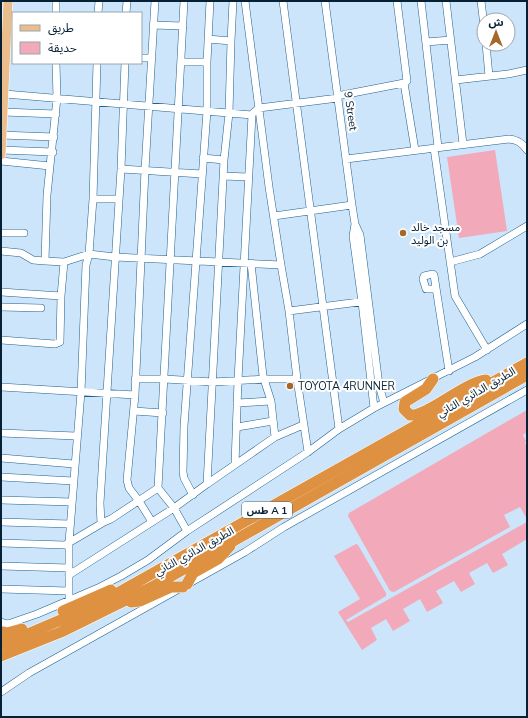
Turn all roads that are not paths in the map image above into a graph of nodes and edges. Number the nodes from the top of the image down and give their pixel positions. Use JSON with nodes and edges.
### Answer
{"nodes":[{"id":1,"x":3,"y":1,"type":"edge"},
{"id":2,"x":8,"y":1,"type":"edge"},
{"id":3,"x":56,"y":1,"type":"edge"},
{"id":4,"x":99,"y":1,"type":"edge"},
{"id":5,"x":127,"y":1,"type":"edge"},
{"id":6,"x":155,"y":1,"type":"edge"},
{"id":7,"x":184,"y":1,"type":"edge"},
{"id":8,"x":210,"y":1,"type":"edge"},
{"id":9,"x":233,"y":1,"type":"edge"},
{"id":10,"x":246,"y":1,"type":"edge"},
{"id":11,"x":284,"y":1,"type":"edge"},
{"id":12,"x":325,"y":1,"type":"edge"},
{"id":13,"x":398,"y":1,"type":"edge"},
{"id":14,"x":421,"y":1,"type":"edge"},
{"id":15,"x":446,"y":1,"type":"edge"},
{"id":16,"x":481,"y":1,"type":"edge"},
{"id":17,"x":56,"y":12,"type":"edge"},
{"id":18,"x":98,"y":12,"type":"edge"},
{"id":19,"x":126,"y":12,"type":"edge"},
{"id":20,"x":482,"y":12,"type":"edge"},
{"id":21,"x":4,"y":16,"type":"edge"},
{"id":22,"x":153,"y":25,"type":"junction"},
{"id":23,"x":183,"y":26,"type":"junction"},
{"id":24,"x":10,"y":28,"type":"edge"},
{"id":25,"x":208,"y":39,"type":"junction"},
{"id":26,"x":451,"y":40,"type":"junction"},
{"id":27,"x":231,"y":41,"type":"junction"},
{"id":28,"x":426,"y":42,"type":"junction"},
{"id":29,"x":487,"y":52,"type":"edge"},
{"id":30,"x":142,"y":58,"type":"edge"},
{"id":31,"x":152,"y":58,"type":"junction"},
{"id":32,"x":1,"y":61,"type":"edge"},
{"id":33,"x":181,"y":62,"type":"junction"},
{"id":34,"x":207,"y":62,"type":"junction"},
{"id":35,"x":56,"y":64,"type":"edge"},
{"id":36,"x":97,"y":64,"type":"edge"},
{"id":37,"x":125,"y":64,"type":"edge"},
{"id":38,"x":527,"y":70,"type":"edge"},
{"id":39,"x":490,"y":76,"type":"junction"},
{"id":40,"x":456,"y":80,"type":"junction"},
{"id":41,"x":404,"y":83,"type":"junction"},
{"id":42,"x":4,"y":94,"type":"junction"},
{"id":43,"x":338,"y":97,"type":"junction"},
{"id":44,"x":57,"y":98,"type":"junction"},
{"id":45,"x":95,"y":102,"type":"junction"},
{"id":46,"x":123,"y":104,"type":"junction"},
{"id":47,"x":297,"y":104,"type":"junction"},
{"id":48,"x":149,"y":106,"type":"junction"},
{"id":49,"x":179,"y":108,"type":"junction"},
{"id":50,"x":259,"y":108,"type":"junction"},
{"id":51,"x":206,"y":111,"type":"junction"},
{"id":52,"x":3,"y":112,"type":"junction"},
{"id":53,"x":229,"y":113,"type":"junction"},
{"id":54,"x":56,"y":114,"type":"junction"},
{"id":55,"x":252,"y":115,"type":"junction"},
{"id":56,"x":1,"y":136,"type":"edge"},
{"id":57,"x":54,"y":137,"type":"junction"},
{"id":58,"x":463,"y":144,"type":"junction"},
{"id":59,"x":436,"y":148,"type":"junction"},
{"id":60,"x":1,"y":150,"type":"edge"},
{"id":61,"x":415,"y":150,"type":"junction"},
{"id":62,"x":527,"y":150,"type":"edge"},
{"id":63,"x":53,"y":152,"type":"junction"},
{"id":64,"x":1,"y":154,"type":"edge"},
{"id":65,"x":203,"y":158,"type":"junction"},
{"id":66,"x":346,"y":159,"type":"junction"},
{"id":67,"x":224,"y":160,"type":"junction"},
{"id":68,"x":1,"y":161,"type":"edge"},
{"id":69,"x":50,"y":166,"type":"junction"},
{"id":70,"x":121,"y":169,"type":"junction"},
{"id":71,"x":145,"y":170,"type":"junction"},
{"id":72,"x":174,"y":172,"type":"junction"},
{"id":73,"x":202,"y":174,"type":"junction"},
{"id":74,"x":223,"y":176,"type":"junction"},
{"id":75,"x":248,"y":177,"type":"junction"},
{"id":76,"x":93,"y":199,"type":"junction"},
{"id":77,"x":119,"y":199,"type":"junction"},
{"id":78,"x":352,"y":204,"type":"junction"},
{"id":79,"x":310,"y":211,"type":"junction"},
{"id":80,"x":274,"y":216,"type":"junction"},
{"id":81,"x":526,"y":228,"type":"edge"},
{"id":82,"x":1,"y":232,"type":"edge"},
{"id":83,"x":24,"y":233,"type":"dead end"},
{"id":84,"x":1,"y":251,"type":"edge"},
{"id":85,"x":89,"y":254,"type":"junction"},
{"id":86,"x":115,"y":257,"type":"junction"},
{"id":87,"x":141,"y":258,"type":"junction"},
{"id":88,"x":169,"y":259,"type":"junction"},
{"id":89,"x":45,"y":261,"type":"junction"},
{"id":90,"x":196,"y":261,"type":"junction"},
{"id":91,"x":64,"y":262,"type":"junction"},
{"id":92,"x":219,"y":262,"type":"junction"},
{"id":93,"x":450,"y":262,"type":"junction"},
{"id":94,"x":247,"y":263,"type":"junction"},
{"id":95,"x":281,"y":265,"type":"junction"},
{"id":96,"x":436,"y":289,"type":"dead end"},
{"id":97,"x":1,"y":292,"type":"edge"},
{"id":98,"x":60,"y":296,"type":"junction"},
{"id":99,"x":366,"y":301,"type":"junction"},
{"id":100,"x":322,"y":306,"type":"junction"},
{"id":101,"x":1,"y":307,"type":"edge"},
{"id":102,"x":41,"y":308,"type":"dead end"},
{"id":103,"x":289,"y":311,"type":"junction"},
{"id":104,"x":527,"y":324,"type":"edge"},
{"id":105,"x":1,"y":340,"type":"edge"},
{"id":106,"x":487,"y":350,"type":"junction"},
{"id":107,"x":527,"y":363,"type":"edge"},
{"id":108,"x":449,"y":371,"type":"junction"},
{"id":109,"x":527,"y":375,"type":"edge"},
{"id":110,"x":135,"y":379,"type":"junction"},
{"id":111,"x":164,"y":379,"type":"junction"},
{"id":112,"x":265,"y":379,"type":"junction"},
{"id":113,"x":296,"y":379,"type":"junction"},
{"id":114,"x":433,"y":379,"type":"junction"},
{"id":115,"x":499,"y":379,"type":"junction"},
{"id":116,"x":238,"y":380,"type":"junction"},
{"id":117,"x":188,"y":381,"type":"junction"},
{"id":118,"x":213,"y":382,"type":"junction"},
{"id":119,"x":1,"y":387,"type":"edge"},
{"id":120,"x":527,"y":390,"type":"edge"},
{"id":121,"x":81,"y":392,"type":"junction"},
{"id":122,"x":107,"y":394,"type":"junction"},
{"id":123,"x":135,"y":395,"type":"junction"},
{"id":124,"x":271,"y":401,"type":"junction"},
{"id":125,"x":384,"y":403,"type":"junction"},
{"id":126,"x":237,"y":404,"type":"junction"},
{"id":127,"x":374,"y":408,"type":"junction"},
{"id":128,"x":134,"y":411,"type":"junction"},
{"id":129,"x":163,"y":413,"type":"junction"},
{"id":130,"x":273,"y":421,"type":"junction"},
{"id":131,"x":303,"y":425,"type":"junction"},
{"id":132,"x":237,"y":428,"type":"junction"},
{"id":133,"x":339,"y":429,"type":"junction"},
{"id":134,"x":1,"y":433,"type":"edge"},
{"id":135,"x":76,"y":436,"type":"junction"},
{"id":136,"x":275,"y":437,"type":"junction"},
{"id":137,"x":308,"y":452,"type":"junction"},
{"id":138,"x":1,"y":458,"type":"edge"},
{"id":139,"x":74,"y":464,"type":"junction"},
{"id":140,"x":235,"y":464,"type":"junction"},
{"id":141,"x":1,"y":477,"type":"edge"},
{"id":142,"x":73,"y":480,"type":"junction"},
{"id":143,"x":206,"y":484,"type":"junction"},
{"id":144,"x":158,"y":488,"type":"junction"},
{"id":145,"x":194,"y":495,"type":"junction"},
{"id":146,"x":1,"y":500,"type":"edge"},
{"id":147,"x":139,"y":501,"type":"junction"},
{"id":148,"x":72,"y":502,"type":"junction"},
{"id":149,"x":174,"y":508,"type":"junction"},
{"id":150,"x":1,"y":522,"type":"edge"},
{"id":151,"x":152,"y":522,"type":"junction"},
{"id":152,"x":101,"y":523,"type":"junction"},
{"id":153,"x":70,"y":524,"type":"junction"},
{"id":154,"x":187,"y":531,"type":"junction"},
{"id":155,"x":234,"y":540,"type":"junction"},
{"id":156,"x":69,"y":542,"type":"junction"},
{"id":157,"x":1,"y":543,"type":"edge"},
{"id":158,"x":1,"y":566,"type":"edge"},
{"id":159,"x":69,"y":572,"type":"junction"},
{"id":160,"x":138,"y":582,"type":"junction"},
{"id":161,"x":185,"y":586,"type":"junction"},
{"id":162,"x":1,"y":589,"type":"edge"},
{"id":163,"x":69,"y":591,"type":"junction"},
{"id":164,"x":69,"y":600,"type":"junction"},
{"id":165,"x":122,"y":602,"type":"junction"},
{"id":166,"x":1,"y":622,"type":"edge"},
{"id":167,"x":1,"y":632,"type":"edge"},
{"id":168,"x":1,"y":644,"type":"edge"},
{"id":169,"x":1,"y":656,"type":"edge"},
{"id":170,"x":1,"y":692,"type":"edge"}],
"edges":[{"from":1,"to":21,"type":"main road"},
{"from":2,"to":21,"type":"main road"},
{"from":3,"to":17,"type":"street"},
{"from":4,"to":18,"type":"street"},
{"from":5,"to":19,"type":"street"},
{"from":6,"to":22,"type":"street"},
{"from":7,"to":23,"type":"street"},
{"from":8,"to":25,"type":"street"},
{"from":9,"to":27,"type":"street"},
{"from":10,"to":50,"type":"street"},
{"from":11,"to":47,"type":"street"},
{"from":12,"to":43,"type":"street","name":"9 Street"},
{"from":13,"to":41,"type":"street"},
{"from":14,"to":28,"type":"street"},
{"from":15,"to":26,"type":"street"},
{"from":16,"to":20,"type":"street"},
{"from":21,"to":24,"type":"main road"},
{"from":21,"to":32,"type":"main road"},
{"from":22,"to":23,"type":"street"},
{"from":22,"to":31,"type":"street"},
{"from":23,"to":33,"type":"street"},
{"from":24,"to":42,"type":"main road"},
{"from":25,"to":27,"type":"street"},
{"from":25,"to":34,"type":"street"},
{"from":26,"to":28,"type":"street"},
{"from":26,"to":40,"type":"street"},
{"from":27,"to":53,"type":"street"},
{"from":28,"to":59,"type":"street"},
{"from":29,"to":39,"type":"street"},
{"from":30,"to":31,"type":"street"},
{"from":31,"to":48,"type":"street"},
{"from":33,"to":34,"type":"street"},
{"from":33,"to":49,"type":"street"},
{"from":34,"to":51,"type":"street"},
{"from":35,"to":44,"type":"street"},
{"from":36,"to":45,"type":"street"},
{"from":37,"to":46,"type":"street"},
{"from":38,"to":39,"type":"street"},
{"from":39,"to":40,"type":"street"},
{"from":40,"to":58,"type":"street"},
{"from":41,"to":43,"type":"street"},
{"from":41,"to":61,"type":"street"},
{"from":42,"to":44,"type":"street"},
{"from":42,"to":52,"type":"main road"},
{"from":43,"to":47,"type":"street"},
{"from":43,"to":66,"type":"street","name":"9 Street"},
{"from":44,"to":45,"type":"street"},
{"from":44,"to":54,"type":"street"},
{"from":45,"to":46,"type":"street"},
{"from":45,"to":76,"type":"street"},
{"from":46,"to":48,"type":"street"},
{"from":46,"to":70,"type":"street"},
{"from":47,"to":50,"type":"street"},
{"from":47,"to":79,"type":"street"},
{"from":48,"to":49,"type":"street"},
{"from":48,"to":71,"type":"street"},
{"from":49,"to":51,"type":"street"},
{"from":49,"to":72,"type":"street"},
{"from":50,"to":55,"type":"street"},
{"from":50,"to":80,"type":"street"},
{"from":51,"to":53,"type":"street"},
{"from":51,"to":65,"type":"street"},
{"from":52,"to":54,"type":"street"},
{"from":52,"to":56,"type":"main road"},
{"from":53,"to":55,"type":"street"},
{"from":53,"to":67,"type":"street"},
{"from":54,"to":57,"type":"street"},
{"from":55,"to":75,"type":"street"},
{"from":56,"to":57,"type":"street"},
{"from":56,"to":60,"type":"main road"},
{"from":57,"to":63,"type":"street"},
{"from":58,"to":59,"type":"street"},
{"from":58,"to":62,"type":"street"},
{"from":59,"to":61,"type":"street"},
{"from":59,"to":93,"type":"street"},
{"from":60,"to":63,"type":"street"},
{"from":60,"to":64,"type":"main road"},
{"from":61,"to":66,"type":"street"},
{"from":63,"to":69,"type":"street"},
{"from":65,"to":67,"type":"street"},
{"from":65,"to":73,"type":"street"},
{"from":66,"to":78,"type":"street","name":"9 Street"},
{"from":67,"to":74,"type":"street"},
{"from":68,"to":69,"type":"street"},
{"from":69,"to":89,"type":"street"},
{"from":70,"to":71,"type":"street"},
{"from":70,"to":77,"type":"street"},
{"from":71,"to":72,"type":"street"},
{"from":71,"to":87,"type":"street"},
{"from":72,"to":73,"type":"street"},
{"from":72,"to":88,"type":"street"},
{"from":73,"to":90,"type":"street"},
{"from":74,"to":75,"type":"street"},
{"from":74,"to":92,"type":"street"},
{"from":75,"to":94,"type":"street"},
{"from":76,"to":77,"type":"street"},
{"from":76,"to":85,"type":"street"},
{"from":77,"to":86,"type":"street"},
{"from":78,"to":79,"type":"street"},
{"from":78,"to":99,"type":"street","name":"9 Street"},
{"from":79,"to":80,"type":"street"},
{"from":79,"to":100,"type":"street"},
{"from":80,"to":95,"type":"street"},
{"from":81,"to":93,"type":"street"},
{"from":82,"to":83,"type":"street"},
{"from":84,"to":89,"type":"street"},
{"from":85,"to":86,"type":"street"},
{"from":85,"to":91,"type":"street"},
{"from":85,"to":121,"type":"street"},
{"from":86,"to":87,"type":"street"},
{"from":86,"to":122,"type":"street"},
{"from":87,"to":88,"type":"street"},
{"from":87,"to":110,"type":"street"},
{"from":88,"to":90,"type":"street"},
{"from":88,"to":111,"type":"street"},
{"from":89,"to":91,"type":"street"},
{"from":90,"to":92,"type":"street"},
{"from":90,"to":117,"type":"street"},
{"from":91,"to":98,"type":"street"},
{"from":92,"to":94,"type":"street"},
{"from":92,"to":118,"type":"street"},
{"from":93,"to":106,"type":"street"},
{"from":94,"to":95,"type":"street"},
{"from":94,"to":112,"type":"street"},
{"from":94,"to":116,"type":"street"},
{"from":95,"to":103,"type":"street"},
{"from":96,"to":108,"type":"street"},
{"from":97,"to":98,"type":"street"},
{"from":98,"to":105,"type":"street"},
{"from":99,"to":100,"type":"street"},
{"from":99,"to":125,"type":"street","name":"9 Street"},
{"from":99,"to":127,"type":"street","name":"9 Street"},
{"from":100,"to":103,"type":"street"},
{"from":100,"to":133,"type":"street"},
{"from":101,"to":102,"type":"street"},
{"from":103,"to":113,"type":"street"},
{"from":104,"to":106,"type":"street"},
{"from":106,"to":108,"type":"street"},
{"from":107,"to":115,"type":"highway","name":"الطريق الدائري الثاني","number":"طس A 1"},
{"from":108,"to":114,"type":"street"},
{"from":109,"to":155,"type":"highway","name":"الطريق الدائري الثاني","number":"طس A 1"},
{"from":110,"to":111,"type":"street"},
{"from":110,"to":123,"type":"street"},
{"from":111,"to":117,"type":"street"},
{"from":111,"to":129,"type":"street"},
{"from":112,"to":113,"type":"street"},
{"from":112,"to":116,"type":"street"},
{"from":112,"to":124,"type":"street"},
{"from":113,"to":131,"type":"street"},
{"from":114,"to":115,"type":"highway"},
{"from":114,"to":125,"type":"street"},
{"from":115,"to":160,"type":"highway","name":"الطريق الدائري الثاني","number":"طس A 1"},
{"from":116,"to":118,"type":"street"},
{"from":116,"to":126,"type":"street"},
{"from":117,"to":118,"type":"street"},
{"from":117,"to":145,"type":"street"},
{"from":118,"to":143,"type":"street"},
{"from":119,"to":121,"type":"street"},
{"from":120,"to":161,"type":"street"},
{"from":121,"to":122,"type":"street"},
{"from":121,"to":135,"type":"street"},
{"from":122,"to":123,"type":"street"},
{"from":122,"to":152,"type":"street"},
{"from":123,"to":128,"type":"street"},
{"from":124,"to":126,"type":"street"},
{"from":124,"to":130,"type":"street"},
{"from":125,"to":127,"type":"street"},
{"from":126,"to":132,"type":"street"},
{"from":127,"to":133,"type":"street"},
{"from":128,"to":129,"type":"street"},
{"from":128,"to":147,"type":"street"},
{"from":129,"to":144,"type":"street"},
{"from":130,"to":132,"type":"street"},
{"from":130,"to":136,"type":"street"},
{"from":131,"to":136,"type":"street"},
{"from":131,"to":137,"type":"street"},
{"from":132,"to":140,"type":"street"},
{"from":133,"to":137,"type":"street"},
{"from":134,"to":135,"type":"street"},
{"from":135,"to":139,"type":"street"},
{"from":136,"to":140,"type":"street"},
{"from":137,"to":154,"type":"street"},
{"from":138,"to":139,"type":"street"},
{"from":139,"to":142,"type":"street"},
{"from":140,"to":143,"type":"street"},
{"from":141,"to":142,"type":"street"},
{"from":142,"to":148,"type":"street"},
{"from":143,"to":145,"type":"street"},
{"from":144,"to":147,"type":"street"},
{"from":144,"to":149,"type":"street"},
{"from":145,"to":149,"type":"street"},
{"from":146,"to":148,"type":"street"},
{"from":147,"to":151,"type":"street"},
{"from":147,"to":152,"type":"street"},
{"from":148,"to":153,"type":"street"},
{"from":149,"to":151,"type":"street"},
{"from":149,"to":154,"type":"street"},
{"from":150,"to":153,"type":"street"},
{"from":151,"to":159,"type":"street"},
{"from":152,"to":156,"type":"street"},
{"from":153,"to":156,"type":"street"},
{"from":154,"to":164,"type":"street"},
{"from":155,"to":161,"type":"highway"},
{"from":155,"to":165,"type":"highway","name":"الطريق الدائري الثاني","number":"طس A 1"},
{"from":156,"to":157,"type":"street"},
{"from":156,"to":159,"type":"street"},
{"from":158,"to":159,"type":"street"},
{"from":159,"to":163,"type":"street"},
{"from":160,"to":167,"type":"highway"},
{"from":160,"to":168,"type":"highway","name":"الطريق الدائري الثاني","number":"طس A 1"},
{"from":161,"to":165,"type":"highway"},
{"from":161,"to":170,"type":"street"},
{"from":162,"to":163,"type":"street"},
{"from":163,"to":164,"type":"street"},
{"from":164,"to":166,"type":"street"},
{"from":165,"to":169,"type":"highway","name":"الطريق الدائري الثاني","number":"طس A 1"}]}
